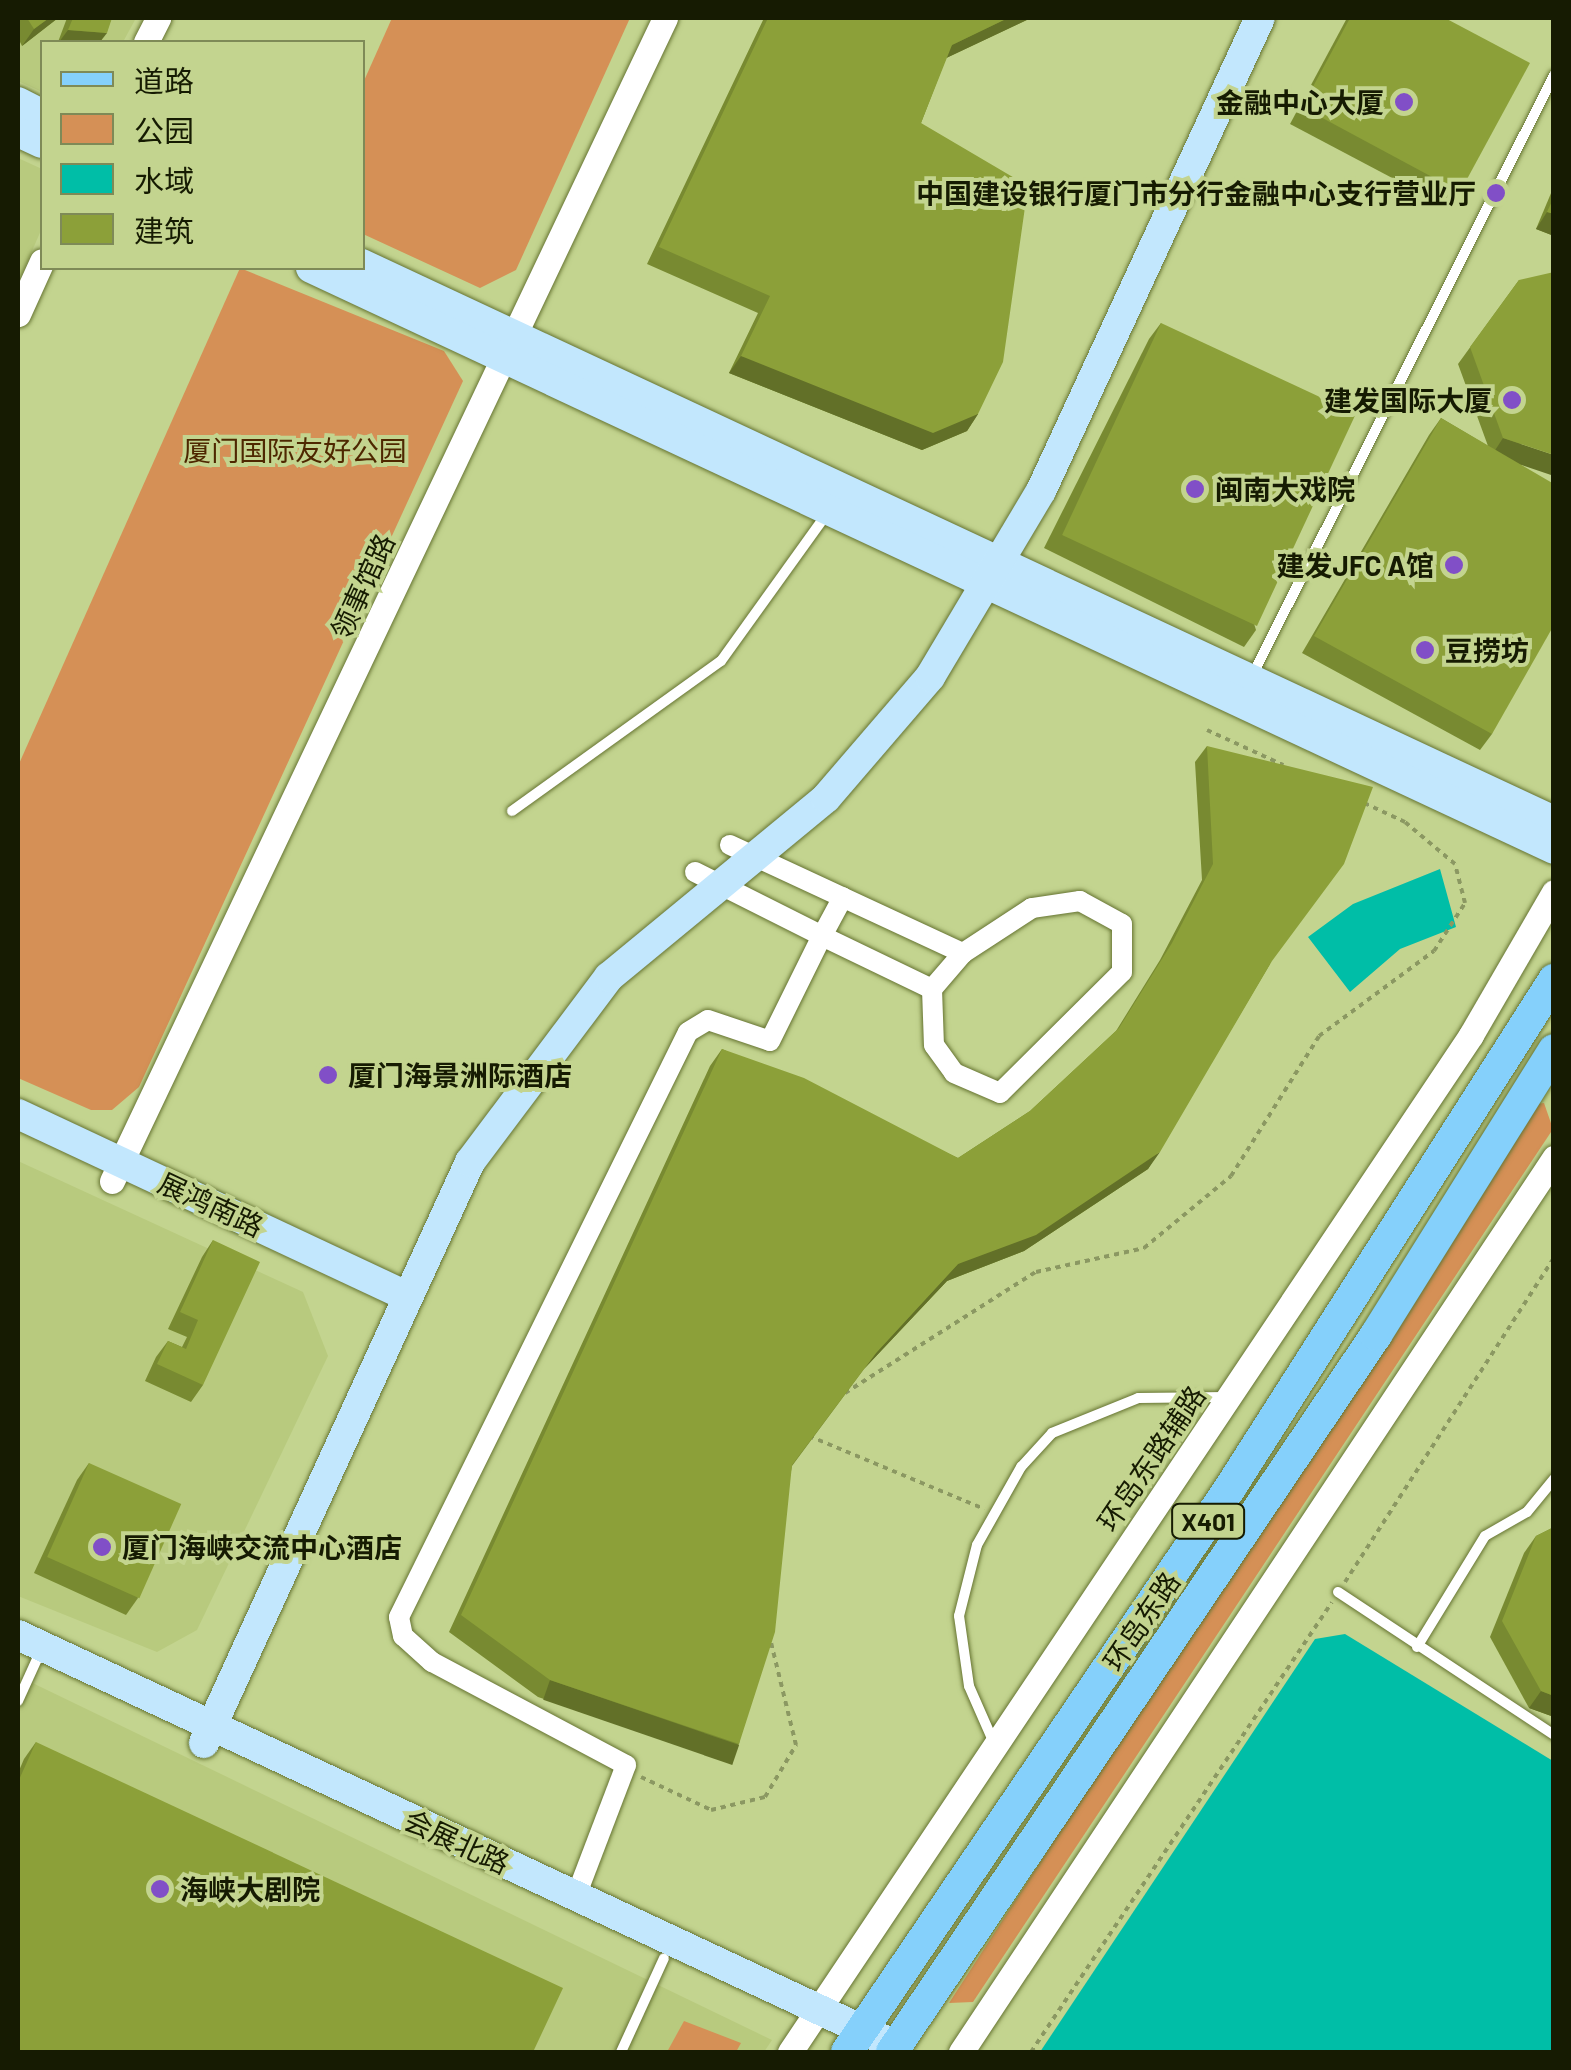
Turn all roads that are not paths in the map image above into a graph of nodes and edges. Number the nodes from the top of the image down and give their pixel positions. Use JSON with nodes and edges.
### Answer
{"nodes":[{"id":1,"x":664,"y":18,"type":"edge"},
{"id":2,"x":1238,"y":18,"type":"edge"},
{"id":3,"x":1260,"y":18,"type":"edge"},
{"id":4,"x":1554,"y":74,"type":"edge"},
{"id":5,"x":40,"y":265,"type":"edge"},
{"id":6,"x":365,"y":266,"type":"edge"},
{"id":7,"x":316,"y":270,"type":"edge"},
{"id":8,"x":18,"y":314,"type":"edge"},
{"id":9,"x":509,"y":346,"type":"junction"},
{"id":10,"x":829,"y":510,"type":"junction"},
{"id":11,"x":984,"y":568,"type":"junction"},
{"id":12,"x":1251,"y":680,"type":"junction"},
{"id":13,"x":512,"y":811,"type":"dead end"},
{"id":14,"x":1554,"y":821,"type":"edge"},
{"id":15,"x":1554,"y":849,"type":"edge"},
{"id":16,"x":740,"y":850,"type":"junction"},
{"id":17,"x":705,"y":877,"type":"junction"},
{"id":18,"x":1554,"y":892,"type":"edge"},
{"id":19,"x":843,"y":897,"type":"junction"},
{"id":20,"x":822,"y":936,"type":"junction"},
{"id":21,"x":963,"y":954,"type":"junction"},
{"id":22,"x":1554,"y":980,"type":"edge"},
{"id":23,"x":932,"y":989,"type":"junction"},
{"id":24,"x":1554,"y":1050,"type":"edge"},
{"id":25,"x":18,"y":1114,"type":"edge"},
{"id":26,"x":18,"y":1136,"type":"edge"},
{"id":27,"x":1554,"y":1158,"type":"edge"},
{"id":28,"x":116,"y":1171,"type":"junction"},
{"id":29,"x":391,"y":1300,"type":"junction"},
{"id":30,"x":1228,"y":1397,"type":"junction"},
{"id":31,"x":1554,"y":1480,"type":"edge"},
{"id":32,"x":1338,"y":1592,"type":"road end"},
{"id":33,"x":1417,"y":1647,"type":"junction"},
{"id":34,"x":28,"y":1651,"type":"edge"},
{"id":35,"x":18,"y":1701,"type":"edge"},
{"id":36,"x":198,"y":1730,"type":"junction"},
{"id":37,"x":1554,"y":1734,"type":"edge"},
{"id":38,"x":994,"y":1744,"type":"junction"},
{"id":39,"x":576,"y":1896,"type":"junction"},
{"id":40,"x":664,"y":1958,"type":"junction"},
{"id":41,"x":814,"y":2018,"type":"junction"},
{"id":42,"x":870,"y":2046,"type":"edge"},
{"id":43,"x":621,"y":2052,"type":"edge"},
{"id":44,"x":790,"y":2052,"type":"edge"},
{"id":45,"x":961,"y":2052,"type":"edge"}],
"edges":[{"from":1,"to":9,"type":"street","name":"领事馆路"},
{"from":2,"to":11,"type":"main road"},
{"from":3,"to":11,"type":"main road"},
{"from":4,"to":12,"type":"lane"},
{"from":5,"to":8,"type":"street"},
{"from":6,"to":9,"type":"main road"},
{"from":7,"to":9,"type":"main road"},
{"from":9,"to":10,"type":"main road"},
{"from":9,"to":11,"type":"main road"},
{"from":9,"to":28,"type":"street","name":"领事馆路"},
{"from":10,"to":11,"type":"main road"},
{"from":10,"to":13,"type":"lane"},
{"from":11,"to":12,"type":"main road"},
{"from":11,"to":15,"type":"main road"},
{"from":11,"to":16,"type":"main road"},
{"from":12,"to":14,"type":"main road"},
{"from":16,"to":17,"type":"main road"},
{"from":16,"to":19,"type":"street"},
{"from":17,"to":20,"type":"street"},
{"from":17,"to":29,"type":"main road"},
{"from":18,"to":30,"type":"street","name":"环岛东路辅路"},
{"from":19,"to":20,"type":"street"},
{"from":19,"to":21,"type":"street"},
{"from":20,"to":23,"type":"street"},
{"from":20,"to":39,"type":"street"},
{"from":21,"to":23,"type":"street"},
{"from":21,"to":23,"type":"street"},
{"from":22,"to":42,"type":"main road","name":"环岛东路","number":"X401"},
{"from":24,"to":42,"type":"main road","name":"环岛东路","number":"X401"},
{"from":25,"to":28,"type":"main road","name":"展鸿南路"},
{"from":26,"to":28,"type":"main road","name":"展鸿南路"},
{"from":27,"to":45,"type":"street"},
{"from":28,"to":29,"type":"main road","name":"展鸿南路"},
{"from":29,"to":36,"type":"main road"},
{"from":30,"to":38,"type":"street","name":"环岛东路辅路"},
{"from":30,"to":38,"type":"lane"},
{"from":31,"to":33,"type":"lane"},
{"from":32,"to":33,"type":"lane"},
{"from":33,"to":37,"type":"lane"},
{"from":34,"to":35,"type":"lane"},
{"from":34,"to":36,"type":"main road","name":"会展北路"},
{"from":36,"to":39,"type":"main road","name":"会展北路"},
{"from":36,"to":40,"type":"main road","name":"会展北路"},
{"from":38,"to":41,"type":"street","name":"环岛东路辅路"},
{"from":39,"to":41,"type":"main road","name":"会展北路"},
{"from":40,"to":41,"type":"main road","name":"会展北路"},
{"from":40,"to":43,"type":"lane"},
{"from":41,"to":42,"type":"main road","name":"会展北路"},
{"from":41,"to":44,"type":"street","name":"环岛东路辅路"}]}
